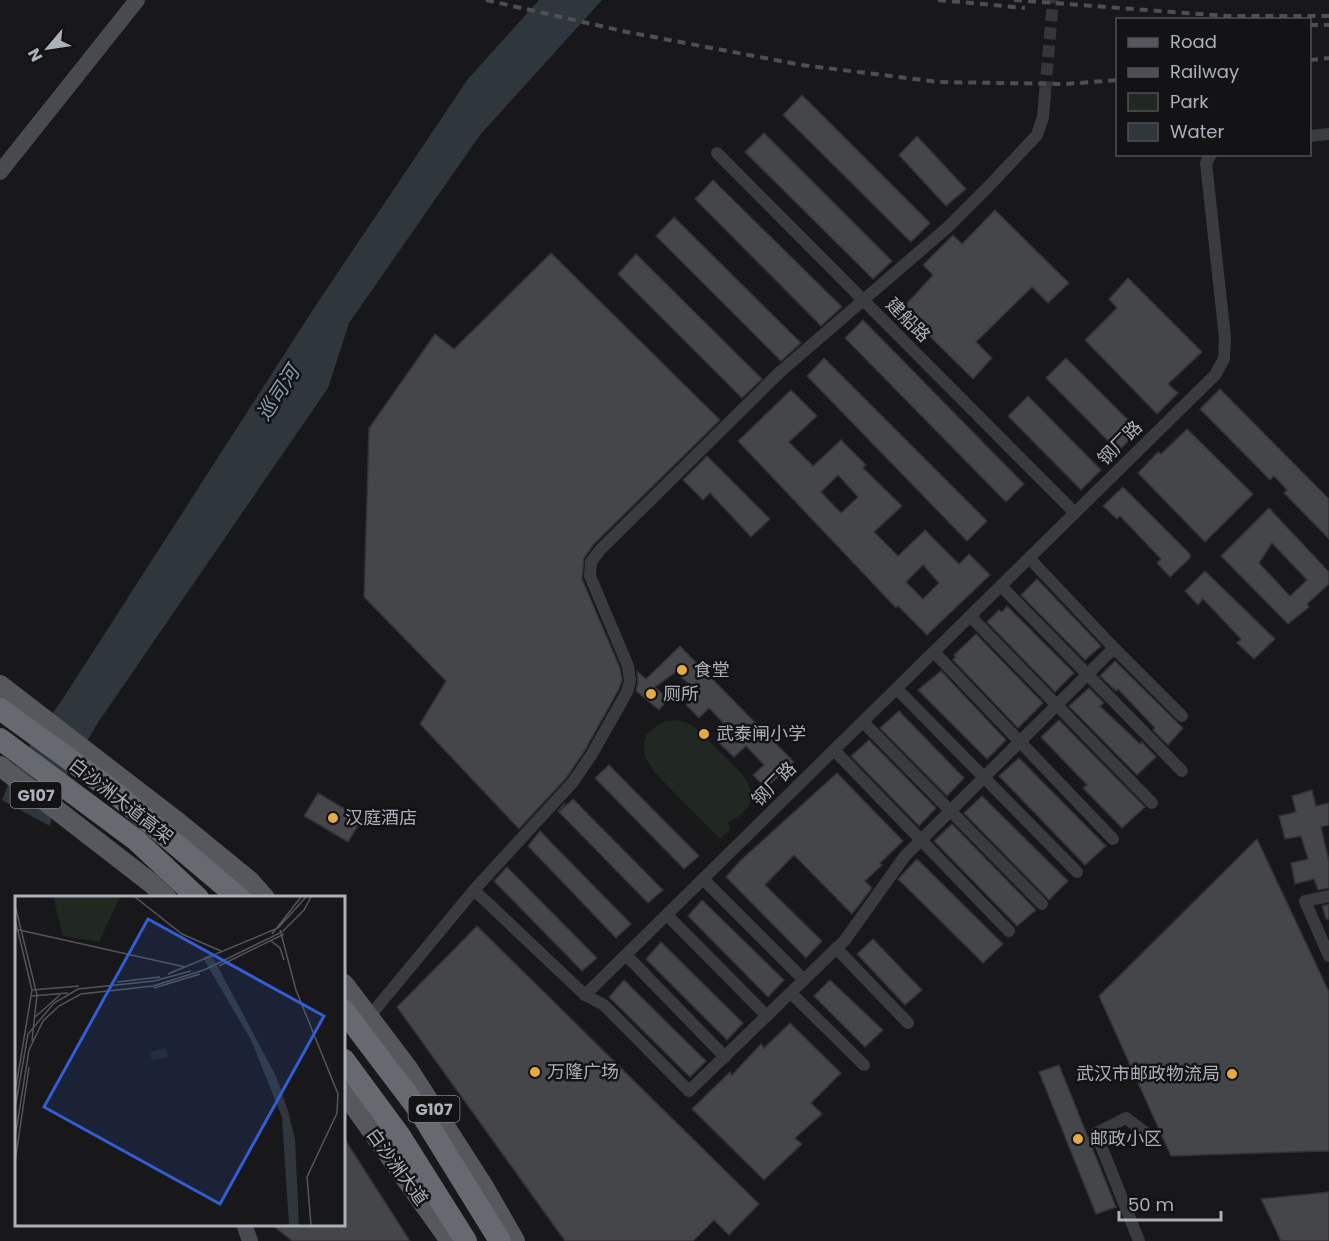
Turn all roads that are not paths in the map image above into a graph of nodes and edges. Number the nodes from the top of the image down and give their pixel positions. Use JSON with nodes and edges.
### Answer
{"nodes":[{"id":1,"x":123,"y":0,"type":"edge"},
{"id":2,"x":137,"y":0,"type":"edge"},
{"id":3,"x":1045,"y":93,"type":"tunnel mouth"},
{"id":4,"x":1329,"y":134,"type":"edge"},
{"id":5,"x":1311,"y":136,"type":"edge"},
{"id":6,"x":717,"y":153,"type":"dead end"},
{"id":7,"x":0,"y":154,"type":"edge"},
{"id":8,"x":1210,"y":156,"type":"edge"},
{"id":9,"x":0,"y":172,"type":"edge"},
{"id":10,"x":864,"y":301,"type":"junction"},
{"id":11,"x":1075,"y":513,"type":"junction"},
{"id":12,"x":1029,"y":558,"type":"junction"},
{"id":13,"x":1001,"y":586,"type":"junction"},
{"id":14,"x":970,"y":616,"type":"junction"},
{"id":15,"x":1114,"y":648,"type":"junction"},
{"id":16,"x":934,"y":652,"type":"junction"},
{"id":17,"x":1086,"y":676,"type":"junction"},
{"id":18,"x":0,"y":685,"type":"edge"},
{"id":19,"x":897,"y":689,"type":"junction"},
{"id":20,"x":1055,"y":706,"type":"junction"},
{"id":21,"x":0,"y":709,"type":"edge"},
{"id":22,"x":1182,"y":716,"type":"dead end"},
{"id":23,"x":863,"y":722,"type":"junction"},
{"id":24,"x":0,"y":739,"type":"edge"},
{"id":25,"x":1020,"y":741,"type":"junction"},
{"id":26,"x":834,"y":750,"type":"junction"},
{"id":27,"x":0,"y":766,"type":"edge"},
{"id":28,"x":1182,"y":771,"type":"dead end"},
{"id":29,"x":984,"y":777,"type":"junction"},
{"id":30,"x":1152,"y":803,"type":"dead end"},
{"id":31,"x":950,"y":811,"type":"junction"},
{"id":32,"x":179,"y":823,"type":"junction"},
{"id":33,"x":1113,"y":838,"type":"dead end"},
{"id":34,"x":922,"y":840,"type":"junction"},
{"id":35,"x":1077,"y":872,"type":"dead end"},
{"id":36,"x":703,"y":879,"type":"junction"},
{"id":37,"x":152,"y":890,"type":"edge"},
{"id":38,"x":474,"y":890,"type":"junction"},
{"id":39,"x":197,"y":896,"type":"edge"},
{"id":40,"x":239,"y":896,"type":"edge"},
{"id":41,"x":264,"y":896,"type":"edge"},
{"id":42,"x":1329,"y":896,"type":"edge"},
{"id":43,"x":1042,"y":904,"type":"dead end"},
{"id":44,"x":667,"y":915,"type":"junction"},
{"id":45,"x":1009,"y":931,"type":"dead end"},
{"id":46,"x":836,"y":948,"type":"junction"},
{"id":47,"x":626,"y":955,"type":"junction"},
{"id":48,"x":1329,"y":956,"type":"edge"},
{"id":49,"x":804,"y":980,"type":"junction"},
{"id":50,"x":345,"y":985,"type":"edge"},
{"id":51,"x":791,"y":993,"type":"junction"},
{"id":52,"x":585,"y":995,"type":"junction"},
{"id":53,"x":345,"y":1012,"type":"edge"},
{"id":54,"x":767,"y":1016,"type":"junction"},
{"id":55,"x":369,"y":1017,"type":"junction"},
{"id":56,"x":908,"y":1023,"type":"dead end"},
{"id":57,"x":725,"y":1057,"type":"junction"},
{"id":58,"x":345,"y":1061,"type":"edge"},
{"id":59,"x":864,"y":1065,"type":"dead end"},
{"id":60,"x":345,"y":1093,"type":"edge"},
{"id":61,"x":1150,"y":1136,"type":"dead end"},
{"id":62,"x":245,"y":1226,"type":"edge"},
{"id":63,"x":250,"y":1241,"type":"edge"},
{"id":64,"x":450,"y":1241,"type":"edge"},
{"id":65,"x":466,"y":1241,"type":"edge"},
{"id":66,"x":500,"y":1241,"type":"edge"},
{"id":67,"x":515,"y":1241,"type":"edge"},
{"id":68,"x":1139,"y":1241,"type":"edge"}],
"edges":[{"from":1,"to":7,"type":"main road"},
{"from":2,"to":9,"type":"main road"},
{"from":3,"to":10,"type":"street"},
{"from":4,"to":5,"type":"street"},
{"from":6,"to":10,"type":"street","name":"建船路"},
{"from":8,"to":11,"type":"street","name":"钢厂路"},
{"from":10,"to":11,"type":"street","name":"建船路"},
{"from":10,"to":38,"type":"street"},
{"from":11,"to":12,"type":"street","name":"钢厂路"},
{"from":12,"to":13,"type":"street","name":"钢厂路"},
{"from":12,"to":15,"type":"street"},
{"from":13,"to":14,"type":"street","name":"钢厂路"},
{"from":13,"to":17,"type":"street"},
{"from":14,"to":16,"type":"street","name":"钢厂路"},
{"from":14,"to":20,"type":"street"},
{"from":15,"to":17,"type":"street"},
{"from":15,"to":22,"type":"street"},
{"from":16,"to":19,"type":"street","name":"钢厂路"},
{"from":16,"to":25,"type":"street"},
{"from":17,"to":20,"type":"street"},
{"from":17,"to":28,"type":"street"},
{"from":18,"to":32,"type":"main road"},
{"from":19,"to":23,"type":"street","name":"钢厂路"},
{"from":19,"to":29,"type":"street"},
{"from":20,"to":25,"type":"street"},
{"from":20,"to":30,"type":"street"},
{"from":21,"to":40,"type":"highway","name":"白沙洲大道高架"},
{"from":23,"to":26,"type":"street","name":"钢厂路"},
{"from":23,"to":31,"type":"street"},
{"from":24,"to":39,"type":"highway","name":"白沙洲大道高架"},
{"from":25,"to":29,"type":"street"},
{"from":25,"to":33,"type":"street"},
{"from":26,"to":34,"type":"street"},
{"from":26,"to":36,"type":"street","name":"钢厂路"},
{"from":27,"to":37,"type":"main road","number":"G107"},
{"from":29,"to":31,"type":"street"},
{"from":29,"to":35,"type":"street"},
{"from":31,"to":34,"type":"street"},
{"from":31,"to":43,"type":"street"},
{"from":32,"to":37,"type":"main road"},
{"from":32,"to":41,"type":"main road"},
{"from":34,"to":45,"type":"street"},
{"from":34,"to":46,"type":"street"},
{"from":36,"to":44,"type":"street","name":"钢厂路"},
{"from":36,"to":49,"type":"street"},
{"from":38,"to":52,"type":"street"},
{"from":38,"to":55,"type":"street"},
{"from":42,"to":48,"type":"street"},
{"from":44,"to":47,"type":"street","name":"钢厂路"},
{"from":44,"to":54,"type":"street"},
{"from":46,"to":49,"type":"street"},
{"from":46,"to":56,"type":"street"},
{"from":47,"to":52,"type":"street","name":"钢厂路"},
{"from":47,"to":57,"type":"street"},
{"from":49,"to":51,"type":"street"},
{"from":50,"to":55,"type":"main road","number":"G107"},
{"from":51,"to":54,"type":"street"},
{"from":51,"to":59,"type":"street"},
{"from":52,"to":57,"type":"street"},
{"from":53,"to":66,"type":"highway"},
{"from":54,"to":57,"type":"street"},
{"from":55,"to":67,"type":"main road","number":"G107"},
{"from":58,"to":65,"type":"highway"},
{"from":60,"to":64,"type":"main road","name":"白沙洲大道"},
{"from":61,"to":68,"type":"street"},
{"from":62,"to":63,"type":"main road"}]}
